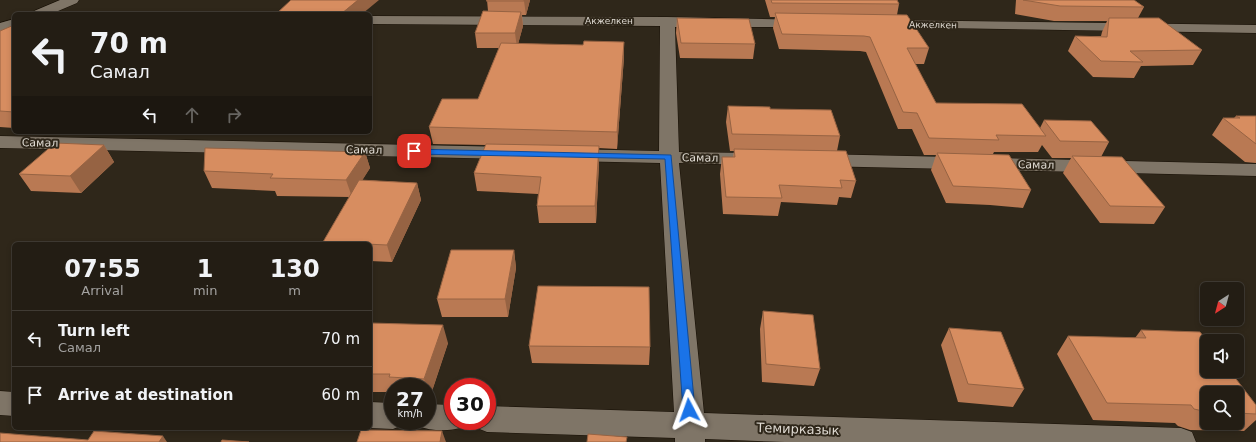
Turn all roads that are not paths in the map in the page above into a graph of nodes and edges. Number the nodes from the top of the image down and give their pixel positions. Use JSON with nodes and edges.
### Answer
{"nodes":[{"id":1,"x":72,"y":0,"type":"edge"},
{"id":2,"x":44,"y":12,"type":"edge"},
{"id":3,"x":372,"y":20,"type":"edge"},
{"id":4,"x":667,"y":21,"type":"junction"},
{"id":5,"x":818,"y":23,"type":"edge"},
{"id":6,"x":12,"y":24,"type":"edge"},
{"id":7,"x":866,"y":24,"type":"edge"},
{"id":8,"x":0,"y":28,"type":"edge"},
{"id":9,"x":1256,"y":29,"type":"edge"},
{"id":10,"x":0,"y":142,"type":"edge"},
{"id":11,"x":668,"y":157,"type":"junction"},
{"id":12,"x":772,"y":159,"type":"edge"},
{"id":13,"x":804,"y":160,"type":"edge"},
{"id":14,"x":1256,"y":170,"type":"edge"},
{"id":15,"x":0,"y":403,"type":"edge"},
{"id":16,"x":12,"y":404,"type":"edge"},
{"id":17,"x":372,"y":415,"type":"edge"},
{"id":18,"x":384,"y":416,"type":"edge"},
{"id":19,"x":496,"y":420,"type":"edge"},
{"id":20,"x":690,"y":434,"type":"edge"},
{"id":21,"x":1181,"y":442,"type":"edge"}],
"edges":[{"from":1,"to":2,"type":"street"},
{"from":3,"to":4,"type":"street","name":"Акжелкен"},
{"from":4,"to":5,"type":"street","name":"Акжелкен"},
{"from":4,"to":11,"type":"street"},
{"from":6,"to":8,"type":"street"},
{"from":7,"to":9,"type":"street","name":"Акжелкен"},
{"from":10,"to":11,"type":"street","name":"Самал"},
{"from":11,"to":12,"type":"street","name":"Самал"},
{"from":11,"to":20,"type":"street"},
{"from":13,"to":14,"type":"street","name":"Самал"},
{"from":15,"to":16,"type":"street"},
{"from":17,"to":18,"type":"street"},
{"from":19,"to":20,"type":"street","name":"Темирказык"},
{"from":20,"to":21,"type":"street","name":"Темирказык"}]}
